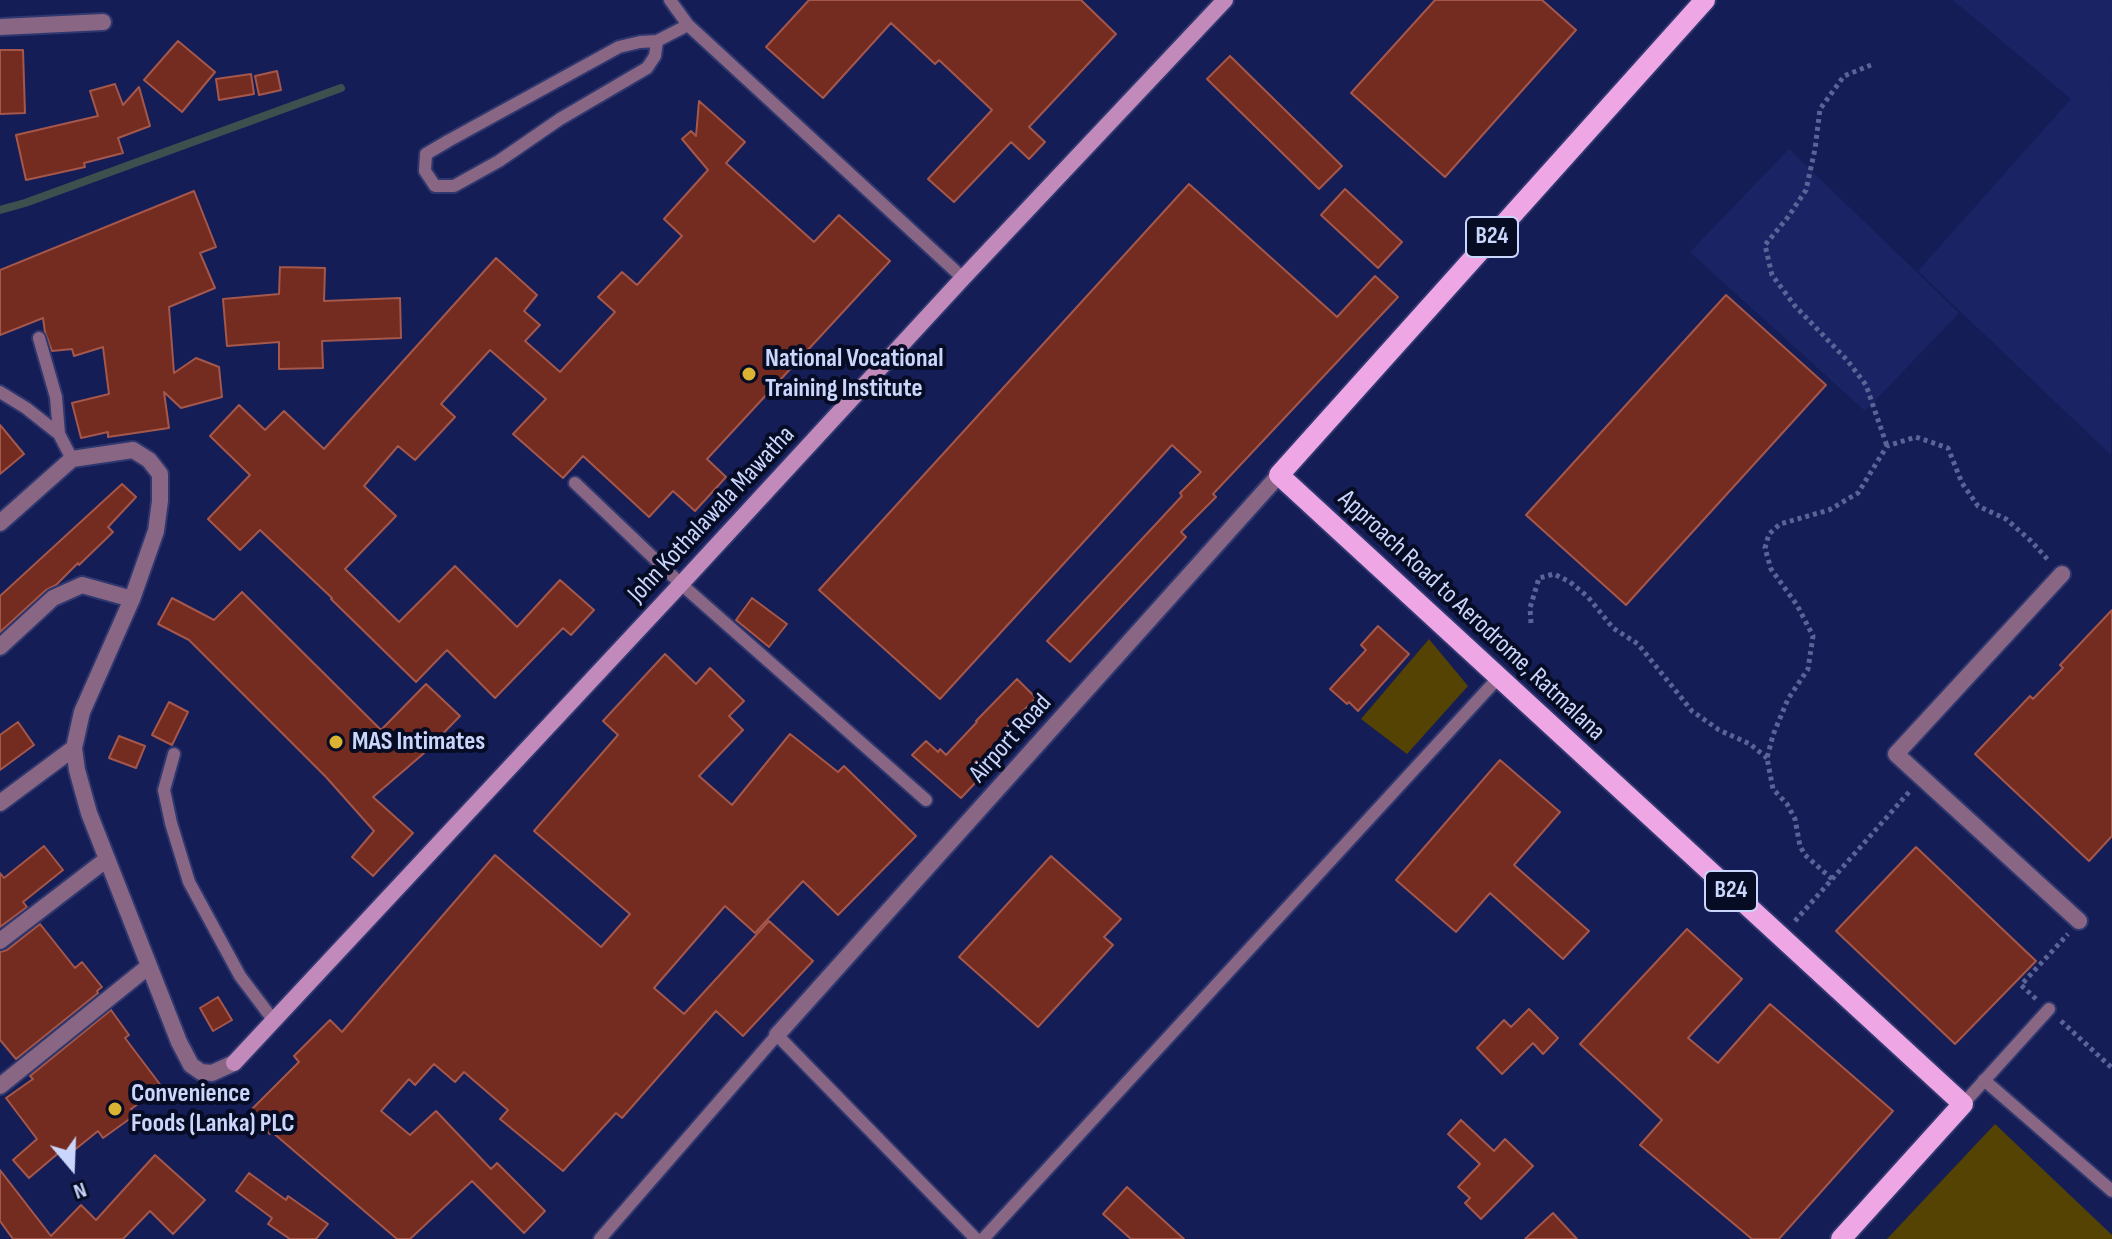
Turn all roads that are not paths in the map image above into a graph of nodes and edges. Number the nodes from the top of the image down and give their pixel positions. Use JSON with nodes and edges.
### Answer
{"nodes":[{"id":1,"x":670,"y":0,"type":"edge"},
{"id":2,"x":1225,"y":0,"type":"edge"},
{"id":3,"x":1705,"y":0,"type":"edge"},
{"id":4,"x":103,"y":22,"type":"dead end"},
{"id":5,"x":688,"y":25,"type":"junction"},
{"id":6,"x":0,"y":27,"type":"edge"},
{"id":7,"x":657,"y":41,"type":"junction"},
{"id":8,"x":963,"y":278,"type":"junction"},
{"id":9,"x":39,"y":338,"type":"dead end"},
{"id":10,"x":0,"y":392,"type":"edge"},
{"id":11,"x":59,"y":434,"type":"junction"},
{"id":12,"x":72,"y":459,"type":"junction"},
{"id":13,"x":1279,"y":475,"type":"junction"},
{"id":14,"x":575,"y":483,"type":"dead end"},
{"id":15,"x":0,"y":523,"type":"edge"},
{"id":16,"x":2062,"y":574,"type":"road end"},
{"id":17,"x":681,"y":584,"type":"junction"},
{"id":18,"x":132,"y":599,"type":"junction"},
{"id":19,"x":0,"y":647,"type":"edge"},
{"id":20,"x":1499,"y":677,"type":"junction"},
{"id":21,"x":74,"y":748,"type":"junction"},
{"id":22,"x":174,"y":754,"type":"dead end"},
{"id":23,"x":926,"y":800,"type":"dead end"},
{"id":24,"x":0,"y":803,"type":"edge"},
{"id":25,"x":107,"y":859,"type":"junction"},
{"id":26,"x":2079,"y":921,"type":"dead end"},
{"id":27,"x":0,"y":941,"type":"edge"},
{"id":28,"x":149,"y":966,"type":"junction"},
{"id":29,"x":2049,"y":1009,"type":"dead end"},
{"id":30,"x":274,"y":1021,"type":"junction"},
{"id":31,"x":777,"y":1035,"type":"junction"},
{"id":32,"x":1984,"y":1080,"type":"junction"},
{"id":33,"x":0,"y":1086,"type":"edge"},
{"id":34,"x":1963,"y":1104,"type":"junction"},
{"id":35,"x":2112,"y":1191,"type":"edge"},
{"id":36,"x":600,"y":1239,"type":"edge"},
{"id":37,"x":976,"y":1239,"type":"edge"},
{"id":38,"x":983,"y":1239,"type":"edge"},
{"id":39,"x":1841,"y":1239,"type":"edge"}],
"edges":[{"from":1,"to":5,"type":"lane"},
{"from":2,"to":8,"type":"street","name":"John Kothalawala Mawatha"},
{"from":3,"to":13,"type":"main road","number":"B24"},
{"from":4,"to":6,"type":"street"},
{"from":5,"to":7,"type":"lane"},
{"from":5,"to":8,"type":"lane"},
{"from":7,"to":7,"type":"lane"},
{"from":8,"to":17,"type":"street","name":"John Kothalawala Mawatha"},
{"from":9,"to":11,"type":"lane"},
{"from":10,"to":11,"type":"lane"},
{"from":11,"to":12,"type":"lane"},
{"from":12,"to":15,"type":"street"},
{"from":12,"to":18,"type":"street"},
{"from":13,"to":20,"type":"main road","name":"Approach Road to Aerodrome, Ratmalana","number":"B24"},
{"from":13,"to":31,"type":"street","name":"Airport Road"},
{"from":14,"to":17,"type":"lane"},
{"from":16,"to":26,"type":"street"},
{"from":17,"to":23,"type":"lane"},
{"from":17,"to":30,"type":"street","name":"John Kothalawala Mawatha"},
{"from":18,"to":19,"type":"street"},
{"from":18,"to":21,"type":"street"},
{"from":20,"to":34,"type":"main road","name":"Approach Road to Aerodrome, Ratmalana","number":"B24"},
{"from":20,"to":38,"type":"lane"},
{"from":21,"to":24,"type":"street"},
{"from":21,"to":25,"type":"street"},
{"from":22,"to":30,"type":"lane"},
{"from":25,"to":27,"type":"street"},
{"from":25,"to":28,"type":"street"},
{"from":28,"to":30,"type":"street","name":"John Kothalawala Mawatha"},
{"from":28,"to":33,"type":"street"},
{"from":29,"to":32,"type":"lane"},
{"from":31,"to":36,"type":"lane"},
{"from":31,"to":37,"type":"lane"},
{"from":32,"to":34,"type":"lane"},
{"from":32,"to":35,"type":"lane"},
{"from":34,"to":39,"type":"main road"}]}
